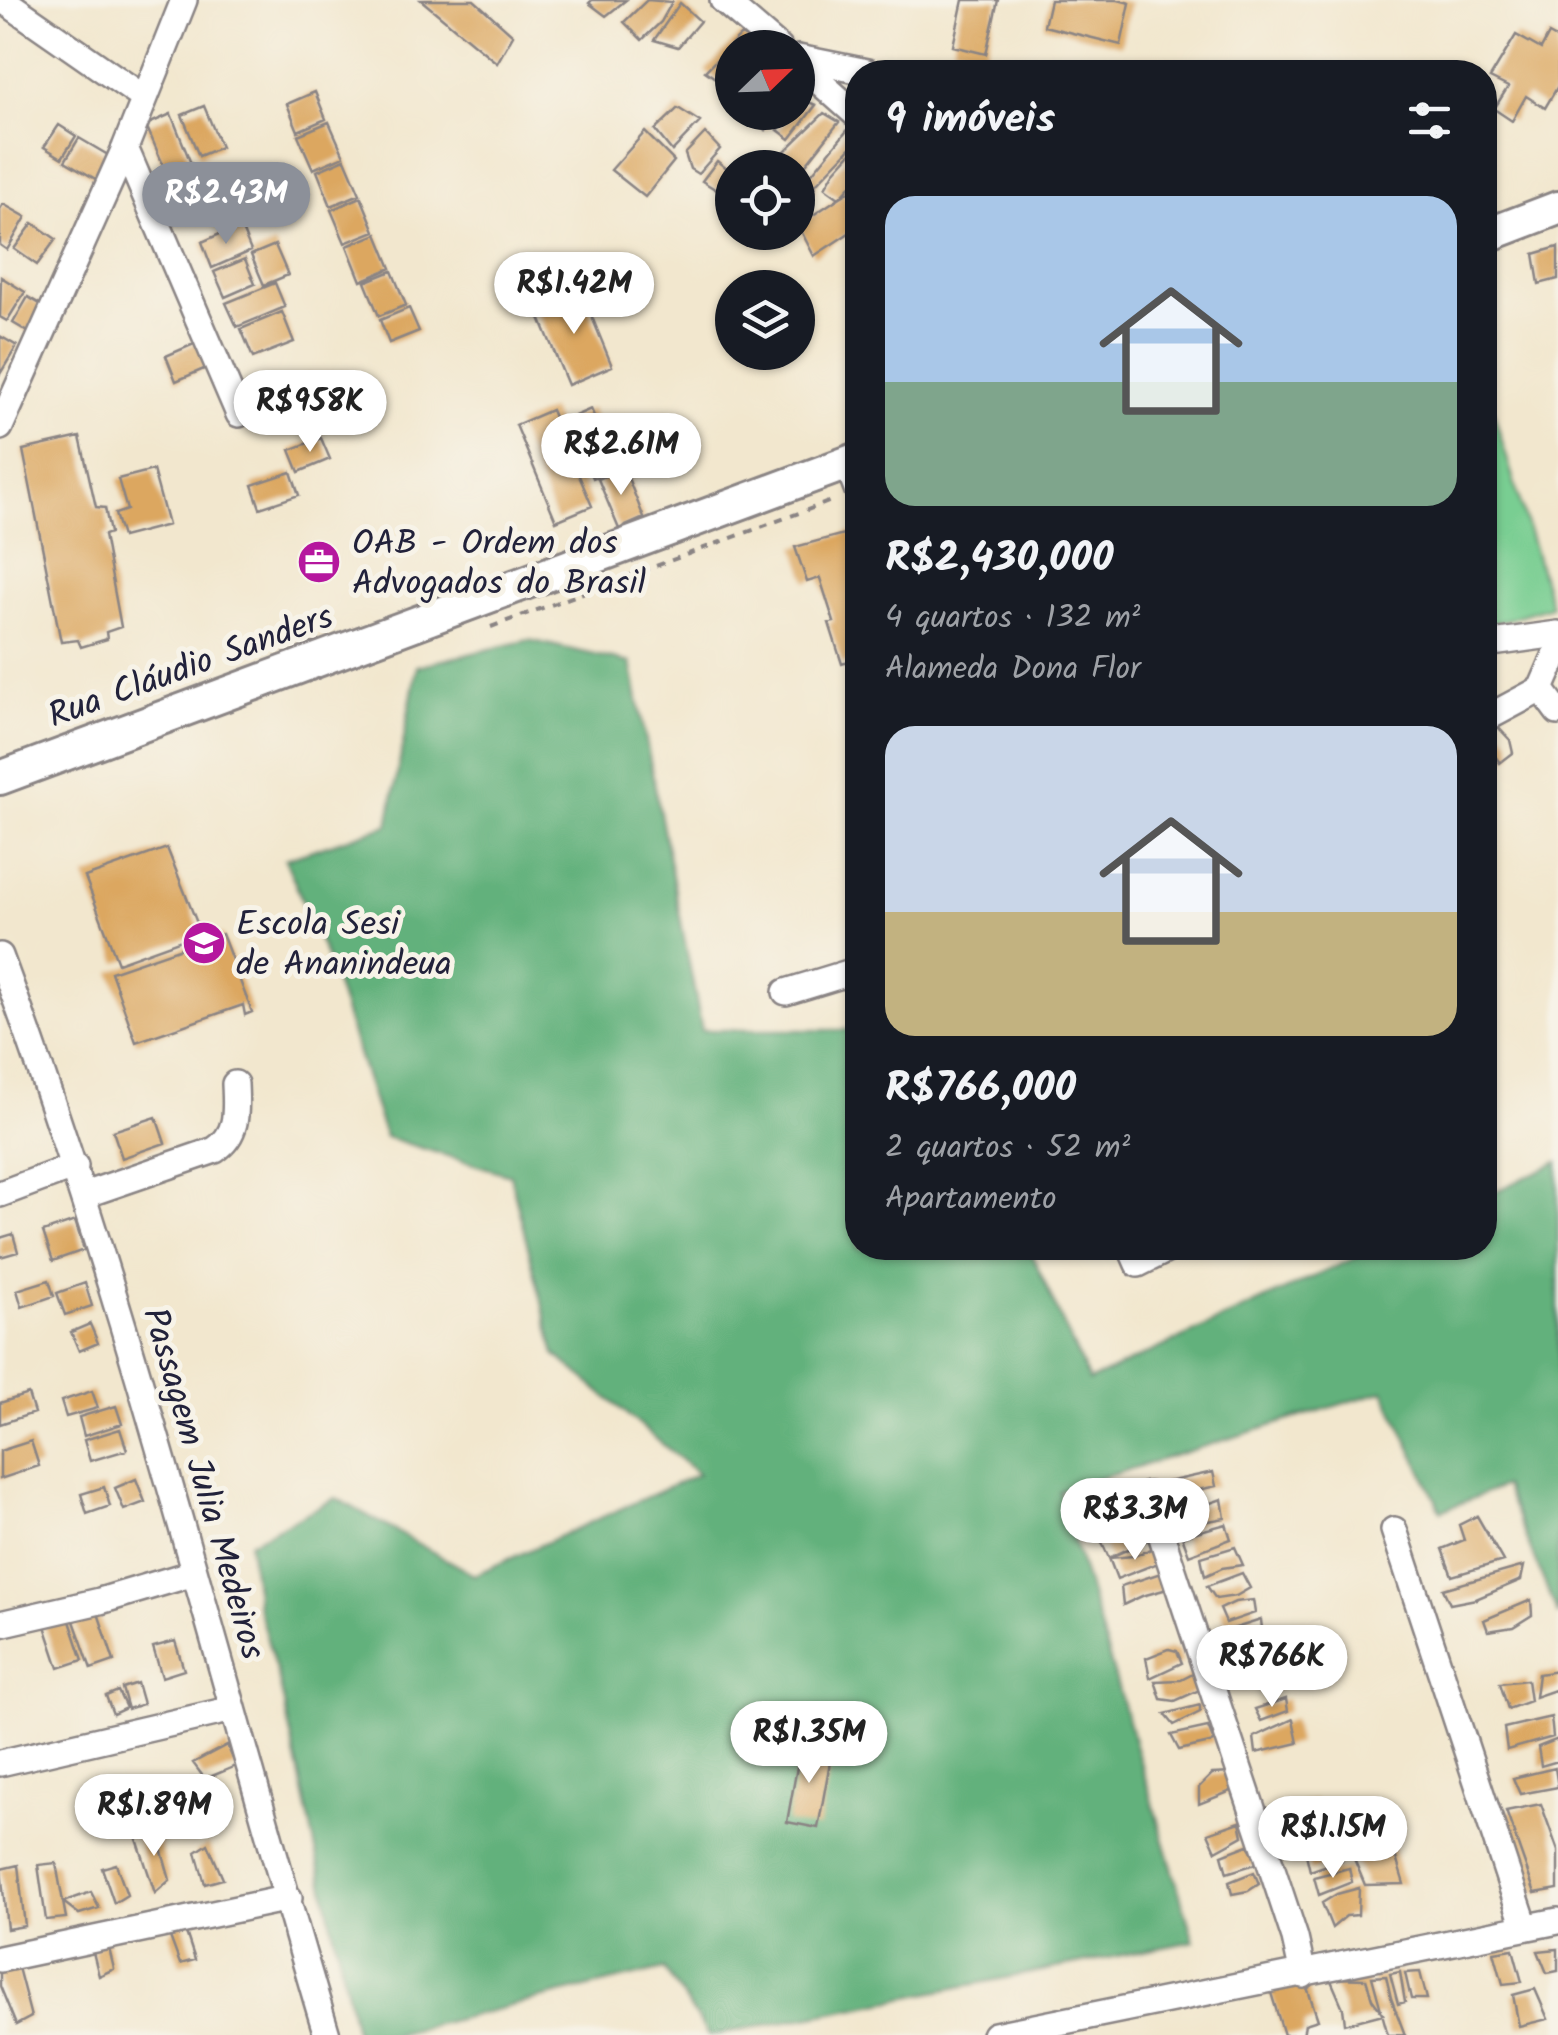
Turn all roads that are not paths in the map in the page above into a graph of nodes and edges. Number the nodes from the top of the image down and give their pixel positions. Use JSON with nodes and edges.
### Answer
{"nodes":[{"id":1,"x":2,"y":0,"type":"edge"},
{"id":2,"x":184,"y":0,"type":"edge"},
{"id":3,"x":723,"y":0,"type":"edge"},
{"id":4,"x":759,"y":30,"type":"edge"},
{"id":5,"x":815,"y":63,"type":"edge"},
{"id":6,"x":845,"y":68,"type":"edge"},
{"id":7,"x":815,"y":76,"type":"edge"},
{"id":8,"x":144,"y":98,"type":"junction"},
{"id":9,"x":845,"y":104,"type":"edge"},
{"id":10,"x":125,"y":148,"type":"junction"},
{"id":11,"x":1558,"y":208,"type":"edge"},
{"id":12,"x":1497,"y":231,"type":"edge"},
{"id":13,"x":239,"y":414,"type":"dead end"},
{"id":14,"x":0,"y":427,"type":"edge"},
{"id":15,"x":845,"y":474,"type":"edge"},
{"id":16,"x":1558,"y":634,"type":"edge"},
{"id":17,"x":1497,"y":642,"type":"edge"},
{"id":18,"x":1558,"y":650,"type":"edge"},
{"id":19,"x":1541,"y":689,"type":"junction"},
{"id":20,"x":1558,"y":712,"type":"edge"},
{"id":21,"x":1497,"y":713,"type":"edge"},
{"id":22,"x":0,"y":778,"type":"edge"},
{"id":23,"x":0,"y":956,"type":"edge"},
{"id":24,"x":845,"y":974,"type":"edge"},
{"id":25,"x":786,"y":992,"type":"dead end"},
{"id":26,"x":235,"y":1084,"type":"dead end"},
{"id":27,"x":75,"y":1166,"type":"junction"},
{"id":28,"x":0,"y":1194,"type":"edge"},
{"id":29,"x":84,"y":1195,"type":"junction"},
{"id":30,"x":1148,"y":1495,"type":"dead end"},
{"id":31,"x":1394,"y":1530,"type":"dead end"},
{"id":32,"x":194,"y":1573,"type":"junction"},
{"id":33,"x":0,"y":1624,"type":"edge"},
{"id":34,"x":233,"y":1709,"type":"junction"},
{"id":35,"x":0,"y":1763,"type":"edge"},
{"id":36,"x":289,"y":1898,"type":"junction"},
{"id":37,"x":1558,"y":1921,"type":"edge"},
{"id":38,"x":1525,"y":1927,"type":"junction"},
{"id":39,"x":0,"y":1959,"type":"edge"},
{"id":40,"x":1303,"y":1975,"type":"junction"},
{"id":41,"x":327,"y":2035,"type":"edge"},
{"id":42,"x":995,"y":2035,"type":"edge"}],
"edges":[{"from":1,"to":8,"type":"street"},
{"from":2,"to":8,"type":"street"},
{"from":3,"to":4,"type":"street"},
{"from":5,"to":6,"type":"street"},
{"from":7,"to":9,"type":"street"},
{"from":8,"to":10,"type":"street"},
{"from":10,"to":13,"type":"street"},
{"from":10,"to":14,"type":"street"},
{"from":11,"to":12,"type":"main road"},
{"from":15,"to":22,"type":"main road","name":"Rua Cláudio Sanders"},
{"from":16,"to":17,"type":"street"},
{"from":18,"to":19,"type":"street"},
{"from":19,"to":20,"type":"street"},
{"from":19,"to":21,"type":"street"},
{"from":23,"to":27,"type":"street","name":"Passagem Julia Medeiros"},
{"from":24,"to":25,"type":"street"},
{"from":26,"to":29,"type":"street"},
{"from":27,"to":28,"type":"street"},
{"from":27,"to":29,"type":"street","name":"Passagem Julia Medeiros"},
{"from":29,"to":32,"type":"street","name":"Passagem Julia Medeiros"},
{"from":30,"to":40,"type":"street"},
{"from":31,"to":38,"type":"street"},
{"from":32,"to":33,"type":"street"},
{"from":32,"to":34,"type":"street","name":"Passagem Julia Medeiros"},
{"from":34,"to":35,"type":"street"},
{"from":34,"to":36,"type":"street","name":"Passagem Julia Medeiros"},
{"from":36,"to":39,"type":"street"},
{"from":36,"to":41,"type":"street","name":"Passagem Julia Medeiros"},
{"from":37,"to":38,"type":"street"},
{"from":38,"to":40,"type":"street"},
{"from":40,"to":42,"type":"street"}]}
